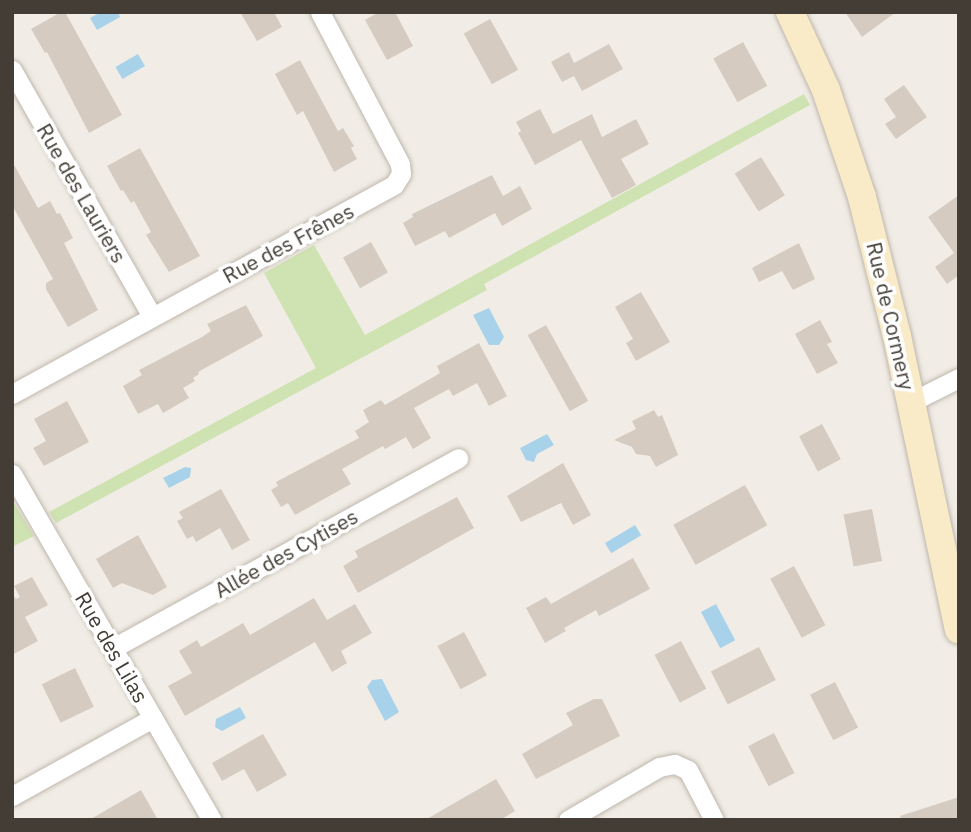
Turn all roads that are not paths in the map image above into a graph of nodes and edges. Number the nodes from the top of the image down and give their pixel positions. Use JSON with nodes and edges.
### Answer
{"nodes":[{"id":1,"x":320,"y":12,"type":"edge"},
{"id":2,"x":790,"y":12,"type":"edge"},
{"id":3,"x":12,"y":70,"type":"edge"},
{"id":4,"x":152,"y":316,"type":"junction"},
{"id":5,"x":959,"y":378,"type":"edge"},
{"id":6,"x":12,"y":394,"type":"edge"},
{"id":7,"x":911,"y":402,"type":"junction"},
{"id":8,"x":458,"y":458,"type":"dead end"},
{"id":9,"x":12,"y":474,"type":"edge"},
{"id":10,"x":959,"y":630,"type":"edge"},
{"id":11,"x":113,"y":648,"type":"junction"},
{"id":12,"x":153,"y":718,"type":"junction"},
{"id":13,"x":12,"y":796,"type":"edge"},
{"id":14,"x":212,"y":820,"type":"edge"},
{"id":15,"x":568,"y":820,"type":"edge"},
{"id":16,"x":715,"y":820,"type":"edge"}],
"edges":[{"from":1,"to":4,"type":"street","name":"Rue des Frênes"},
{"from":2,"to":7,"type":"main road","name":"Rue de Cormery"},
{"from":3,"to":4,"type":"street","name":"Rue des Lauriers"},
{"from":4,"to":6,"type":"street","name":"Rue des Frênes"},
{"from":5,"to":7,"type":"street"},
{"from":7,"to":10,"type":"main road","name":"Rue de Cormery"},
{"from":8,"to":11,"type":"street","name":"Allée des Cytises"},
{"from":9,"to":11,"type":"street","name":"Rue des Lilas"},
{"from":11,"to":12,"type":"street","name":"Rue des Lilas"},
{"from":12,"to":13,"type":"street"},
{"from":12,"to":14,"type":"street","name":"Rue des Lilas"},
{"from":15,"to":16,"type":"street"}]}
